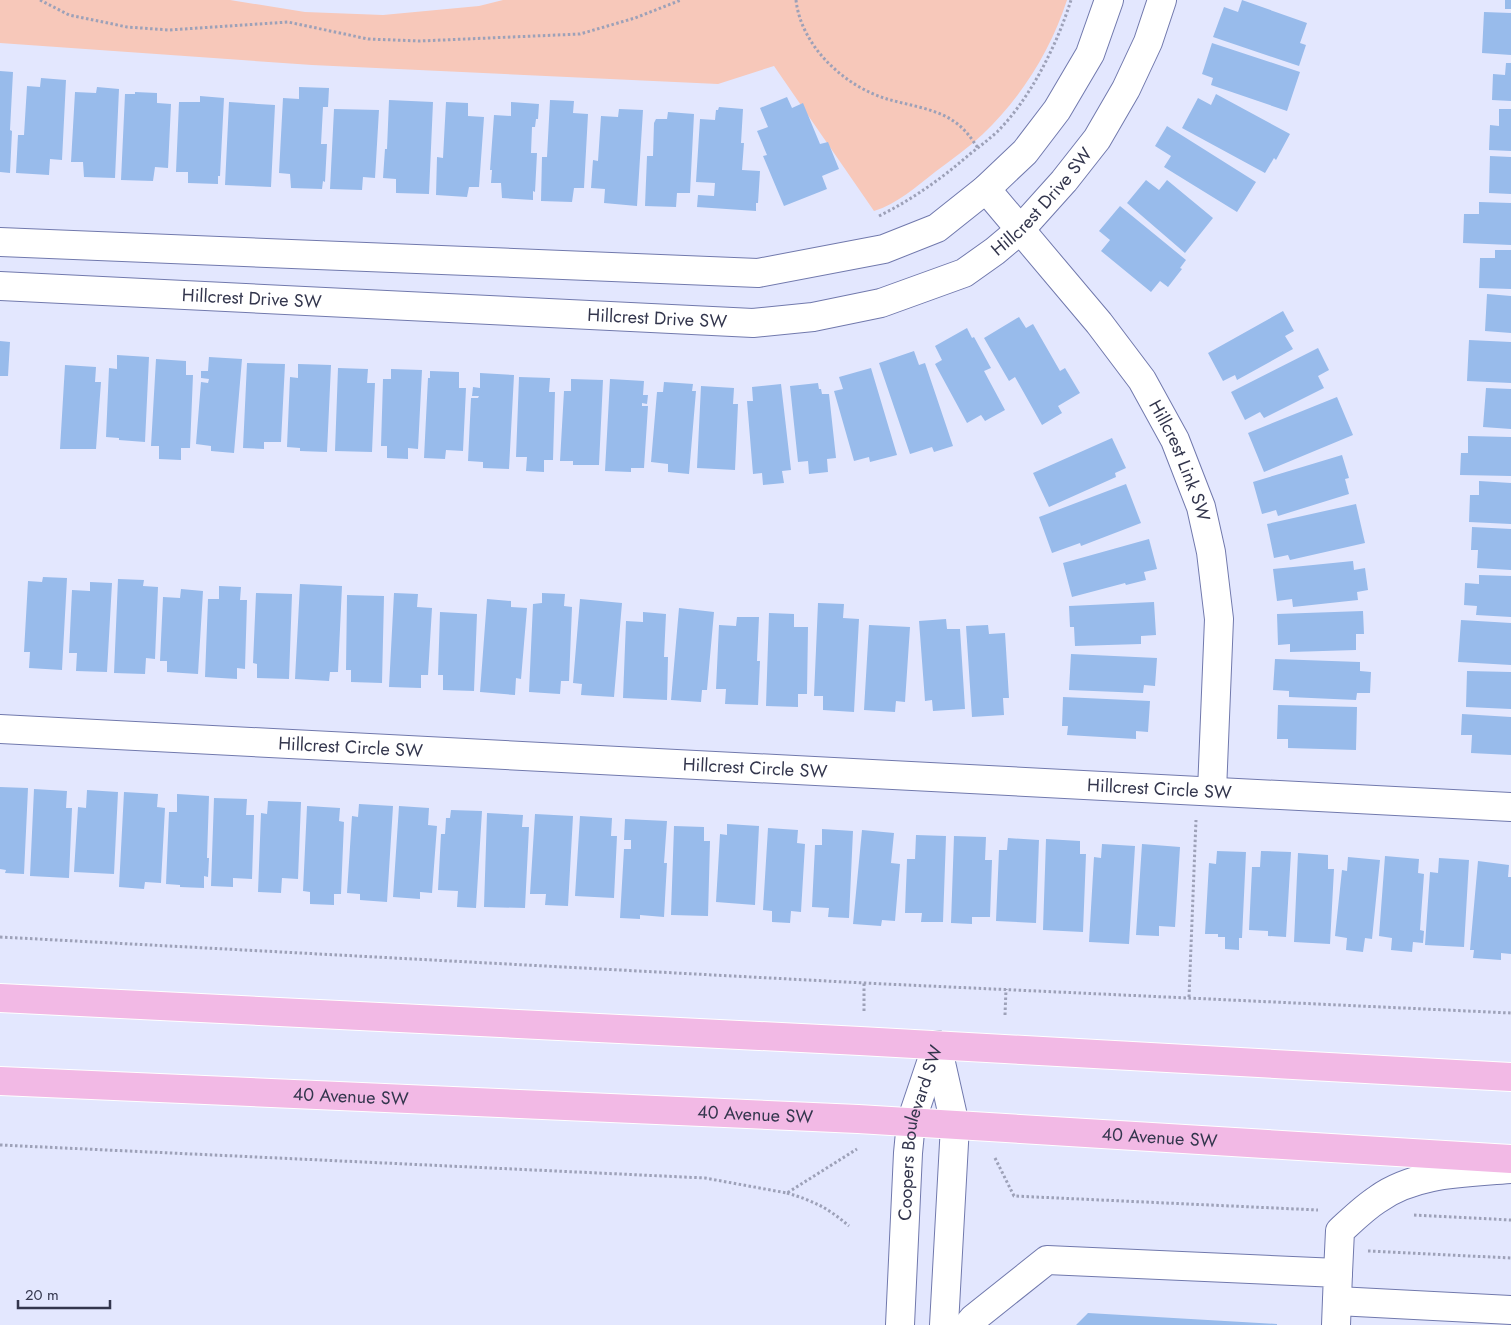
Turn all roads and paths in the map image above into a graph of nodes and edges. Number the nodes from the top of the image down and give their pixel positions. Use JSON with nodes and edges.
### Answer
{"nodes":[{"id":1,"x":40,"y":0,"type":"edge"},
{"id":2,"x":681,"y":0,"type":"edge"},
{"id":3,"x":796,"y":0,"type":"edge"},
{"id":4,"x":1071,"y":0,"type":"edge"},
{"id":5,"x":1109,"y":0,"type":"edge"},
{"id":6,"x":1162,"y":0,"type":"edge"},
{"id":7,"x":978,"y":148,"type":"junction"},
{"id":8,"x":986,"y":189,"type":"junction"},
{"id":9,"x":879,"y":216,"type":"dead end"},
{"id":10,"x":1020,"y":230,"type":"junction"},
{"id":11,"x":0,"y":242,"type":"edge"},
{"id":12,"x":0,"y":286,"type":"edge"},
{"id":13,"x":0,"y":728,"type":"edge"},
{"id":14,"x":1212,"y":791,"type":"junction"},
{"id":15,"x":1511,"y":807,"type":"edge"},
{"id":16,"x":1196,"y":818,"type":"dead end"},
{"id":17,"x":0,"y":937,"type":"edge"},
{"id":18,"x":864,"y":983,"type":"junction"},
{"id":19,"x":1006,"y":989,"type":"junction"},
{"id":20,"x":1189,"y":997,"type":"junction"},
{"id":21,"x":0,"y":998,"type":"edge"},
{"id":22,"x":864,"y":1011,"type":"dead end"},
{"id":23,"x":1511,"y":1013,"type":"edge"},
{"id":24,"x":1004,"y":1015,"type":"dead end"},
{"id":25,"x":937,"y":1045,"type":"junction"},
{"id":26,"x":1511,"y":1077,"type":"edge"},
{"id":27,"x":0,"y":1081,"type":"edge"},
{"id":28,"x":911,"y":1122,"type":"junction"},
{"id":29,"x":955,"y":1125,"type":"junction"},
{"id":30,"x":0,"y":1145,"type":"edge"},
{"id":31,"x":857,"y":1149,"type":"dead end"},
{"id":32,"x":995,"y":1158,"type":"dead end"},
{"id":33,"x":1511,"y":1159,"type":"edge"},
{"id":34,"x":1511,"y":1169,"type":"edge"},
{"id":35,"x":787,"y":1193,"type":"junction"},
{"id":36,"x":1361,"y":1212,"type":"junction"},
{"id":37,"x":1411,"y":1215,"type":"dead end"},
{"id":38,"x":1511,"y":1220,"type":"edge"},
{"id":39,"x":849,"y":1226,"type":"dead end"},
{"id":40,"x":1367,"y":1251,"type":"dead end"},
{"id":41,"x":1511,"y":1258,"type":"edge"},
{"id":42,"x":1338,"y":1273,"type":"junction"},
{"id":43,"x":1511,"y":1310,"type":"edge"},
{"id":44,"x":1336,"y":1313,"type":"edge"},
{"id":45,"x":900,"y":1325,"type":"edge"},
{"id":46,"x":944,"y":1325,"type":"edge"},
{"id":47,"x":968,"y":1325,"type":"edge"}],
"edges":[{"from":1,"to":2,"type":"path"},
{"from":3,"to":7,"type":"path"},
{"from":4,"to":7,"type":"path"},
{"from":5,"to":8,"type":"street"},
{"from":6,"to":10,"type":"street","name":"Hillcrest Drive SW"},
{"from":7,"to":9,"type":"path"},
{"from":8,"to":10,"type":"street","name":"Hillcrest Link SW"},
{"from":8,"to":11,"type":"street"},
{"from":10,"to":12,"type":"street","name":"Hillcrest Drive SW"},
{"from":10,"to":14,"type":"street","name":"Hillcrest Link SW"},
{"from":13,"to":14,"type":"street","name":"Hillcrest Circle SW"},
{"from":14,"to":15,"type":"street","name":"Hillcrest Circle SW"},
{"from":16,"to":20,"type":"path"},
{"from":17,"to":18,"type":"path"},
{"from":18,"to":19,"type":"path"},
{"from":18,"to":22,"type":"path"},
{"from":19,"to":20,"type":"path"},
{"from":19,"to":24,"type":"path"},
{"from":20,"to":23,"type":"path"},
{"from":21,"to":25,"type":"main road"},
{"from":25,"to":26,"type":"main road"},
{"from":25,"to":28,"type":"street","name":"Coopers Boulevard SW"},
{"from":25,"to":29,"type":"street","name":"Coopers Boulevard SW"},
{"from":27,"to":28,"type":"main road","name":"40 Avenue SW"},
{"from":28,"to":29,"type":"main road","name":"40 Avenue SW"},
{"from":28,"to":45,"type":"street","name":"Coopers Boulevard SW"},
{"from":29,"to":33,"type":"main road","name":"40 Avenue SW"},
{"from":29,"to":46,"type":"street","name":"Coopers Boulevard SW"},
{"from":30,"to":35,"type":"path"},
{"from":31,"to":35,"type":"path"},
{"from":32,"to":36,"type":"path"},
{"from":34,"to":36,"type":"street"},
{"from":35,"to":39,"type":"path"},
{"from":36,"to":42,"type":"street"},
{"from":37,"to":38,"type":"path"},
{"from":40,"to":41,"type":"path"},
{"from":42,"to":44,"type":"street"},
{"from":42,"to":47,"type":"street"},
{"from":43,"to":44,"type":"street"}]}
